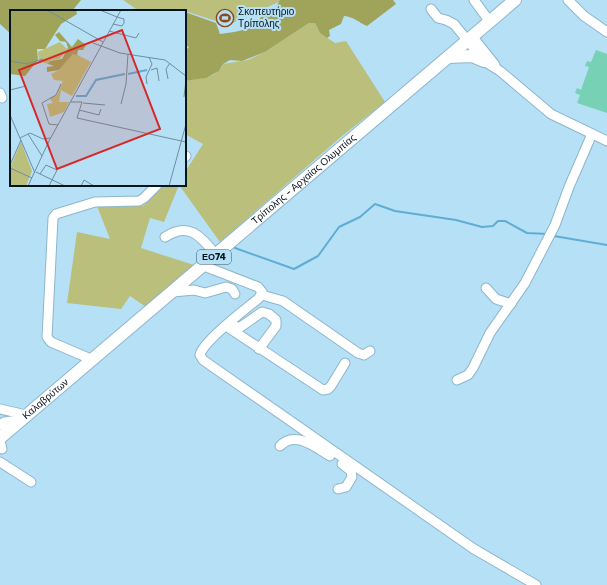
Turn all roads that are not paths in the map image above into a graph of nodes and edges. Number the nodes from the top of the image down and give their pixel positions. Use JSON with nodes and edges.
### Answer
{"nodes":[{"id":1,"x":474,"y":0,"type":"edge"},
{"id":2,"x":515,"y":0,"type":"edge"},
{"id":3,"x":568,"y":0,"type":"edge"},
{"id":4,"x":431,"y":9,"type":"dead end"},
{"id":5,"x":490,"y":22,"type":"junction"},
{"id":6,"x":607,"y":32,"type":"edge"},
{"id":7,"x":469,"y":39,"type":"junction"},
{"id":8,"x":448,"y":57,"type":"junction"},
{"id":9,"x":484,"y":61,"type":"junction"},
{"id":10,"x":500,"y":71,"type":"junction"},
{"id":11,"x":592,"y":134,"type":"junction"},
{"id":12,"x":607,"y":141,"type":"edge"},
{"id":13,"x":155,"y":186,"type":"edge"},
{"id":14,"x":165,"y":237,"type":"dead end"},
{"id":15,"x":216,"y":255,"type":"junction"},
{"id":16,"x":204,"y":266,"type":"junction"},
{"id":17,"x":486,"y":288,"type":"dead end"},
{"id":18,"x":173,"y":292,"type":"junction"},
{"id":19,"x":236,"y":294,"type":"dead end"},
{"id":20,"x":262,"y":295,"type":"junction"},
{"id":21,"x":511,"y":304,"type":"junction"},
{"id":22,"x":227,"y":325,"type":"junction"},
{"id":23,"x":260,"y":349,"type":"junction"},
{"id":24,"x":370,"y":351,"type":"dead end"},
{"id":25,"x":92,"y":360,"type":"junction"},
{"id":26,"x":345,"y":363,"type":"dead end"},
{"id":27,"x":457,"y":380,"type":"dead end"},
{"id":28,"x":0,"y":409,"type":"edge"},
{"id":29,"x":23,"y":418,"type":"junction"},
{"id":30,"x":0,"y":425,"type":"edge"},
{"id":31,"x":0,"y":443,"type":"edge"},
{"id":32,"x":280,"y":446,"type":"dead end"},
{"id":33,"x":0,"y":462,"type":"edge"},
{"id":34,"x":343,"y":462,"type":"junction"},
{"id":35,"x":31,"y":482,"type":"dead end"},
{"id":36,"x":338,"y":489,"type":"dead end"},
{"id":37,"x":536,"y":585,"type":"edge"}],
"edges":[{"from":1,"to":5,"type":"street"},
{"from":2,"to":5,"type":"main road","name":"Τρίπολης - Αρχαίας Ολυμπίας","number":"ΕΟ74"},
{"from":3,"to":6,"type":"street"},
{"from":4,"to":7,"type":"street"},
{"from":5,"to":7,"type":"main road","name":"Τρίπολης - Αρχαίας Ολυμπίας","number":"ΕΟ74"},
{"from":7,"to":8,"type":"main road","name":"Τρίπολης - Αρχαίας Ολυμπίας","number":"ΕΟ74"},
{"from":7,"to":9,"type":"street"},
{"from":7,"to":10,"type":"street"},
{"from":8,"to":9,"type":"main road"},
{"from":8,"to":15,"type":"main road","name":"Τρίπολης - Αρχαίας Ολυμπίας","number":"ΕΟ74"},
{"from":9,"to":10,"type":"street"},
{"from":10,"to":11,"type":"street"},
{"from":11,"to":12,"type":"street"},
{"from":11,"to":21,"type":"street"},
{"from":13,"to":25,"type":"street"},
{"from":14,"to":15,"type":"street"},
{"from":15,"to":16,"type":"main road","name":"Τρίπολης - Αρχαίας Ολυμπίας","number":"ΕΟ74"},
{"from":16,"to":18,"type":"main road","name":"Τρίπολης - Αρχαίας Ολυμπίας","number":"ΕΟ74"},
{"from":16,"to":20,"type":"street"},
{"from":17,"to":21,"type":"street"},
{"from":18,"to":19,"type":"street"},
{"from":18,"to":25,"type":"main road","name":"Τρίπολης - Αρχαίας Ολυμπίας","number":"ΕΟ74"},
{"from":20,"to":22,"type":"street"},
{"from":20,"to":24,"type":"street"},
{"from":21,"to":27,"type":"street"},
{"from":22,"to":23,"type":"street"},
{"from":22,"to":23,"type":"street"},
{"from":22,"to":34,"type":"street"},
{"from":23,"to":26,"type":"street"},
{"from":25,"to":29,"type":"main road","name":"Καλαβρύτων","number":"ΕΟ74"},
{"from":28,"to":29,"type":"street"},
{"from":29,"to":30,"type":"street"},
{"from":29,"to":31,"type":"main road","name":"Καλαβρύτων","number":"ΕΟ74"},
{"from":32,"to":34,"type":"street"},
{"from":33,"to":35,"type":"street"},
{"from":34,"to":36,"type":"street"},
{"from":34,"to":37,"type":"street"}]}
